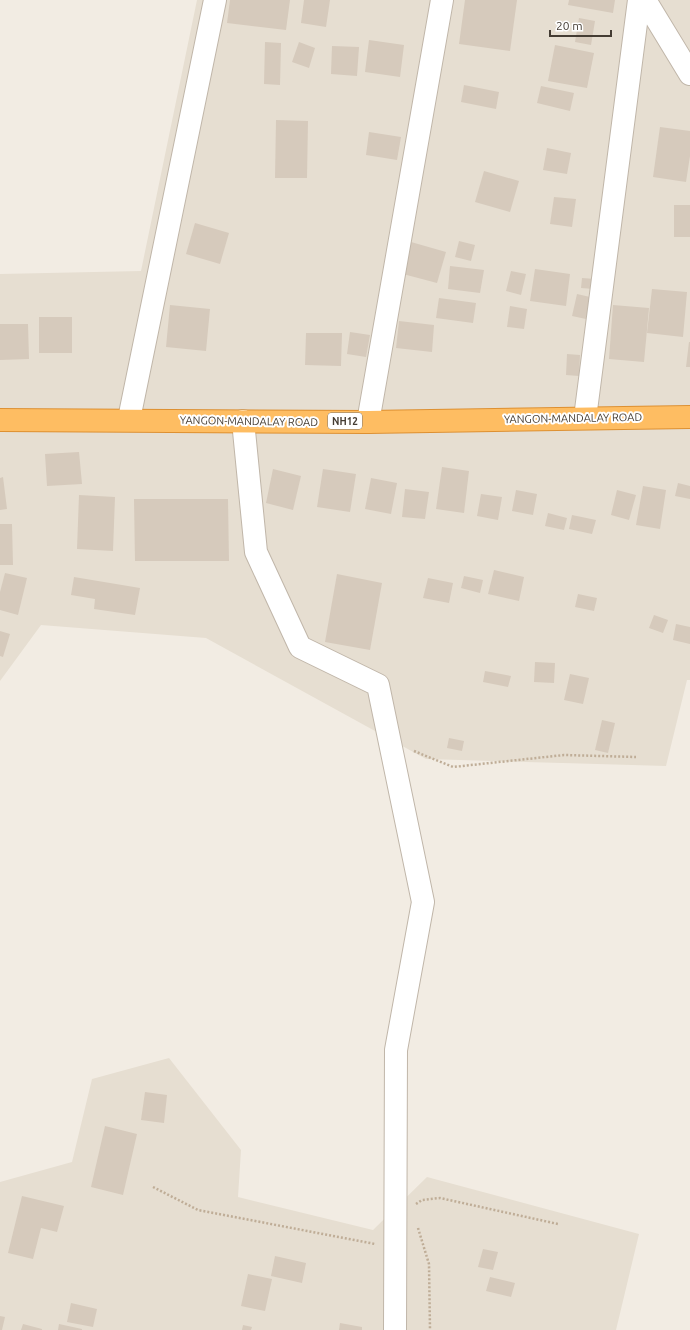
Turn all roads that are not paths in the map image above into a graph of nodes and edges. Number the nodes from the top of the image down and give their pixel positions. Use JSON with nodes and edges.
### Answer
{"nodes":[{"id":1,"x":216,"y":0,"type":"edge"},
{"id":2,"x":442,"y":0,"type":"edge"},
{"id":3,"x":640,"y":0,"type":"edge"},
{"id":4,"x":645,"y":0,"type":"edge"},
{"id":5,"x":690,"y":74,"type":"edge"},
{"id":6,"x":690,"y":417,"type":"edge"},
{"id":7,"x":584,"y":418,"type":"junction"},
{"id":8,"x":129,"y":419,"type":"junction"},
{"id":9,"x":0,"y":420,"type":"edge"},
{"id":10,"x":243,"y":421,"type":"junction"},
{"id":11,"x":368,"y":422,"type":"junction"},
{"id":12,"x":395,"y":1330,"type":"edge"}],
"edges":[{"from":1,"to":8,"type":"street"},
{"from":2,"to":11,"type":"street"},
{"from":3,"to":7,"type":"street"},
{"from":4,"to":5,"type":"street"},
{"from":6,"to":7,"type":"highway","name":"YANGON-MANDALAY ROAD","number":"NH12"},
{"from":7,"to":11,"type":"highway","name":"YANGON-MANDALAY ROAD","number":"NH12"},
{"from":8,"to":9,"type":"highway","name":"YANGON-MANDALAY ROAD","number":"NH12"},
{"from":8,"to":10,"type":"highway","name":"YANGON-MANDALAY ROAD","number":"NH12"},
{"from":10,"to":11,"type":"highway","name":"YANGON-MANDALAY ROAD","number":"NH12"},
{"from":10,"to":12,"type":"street"}]}
